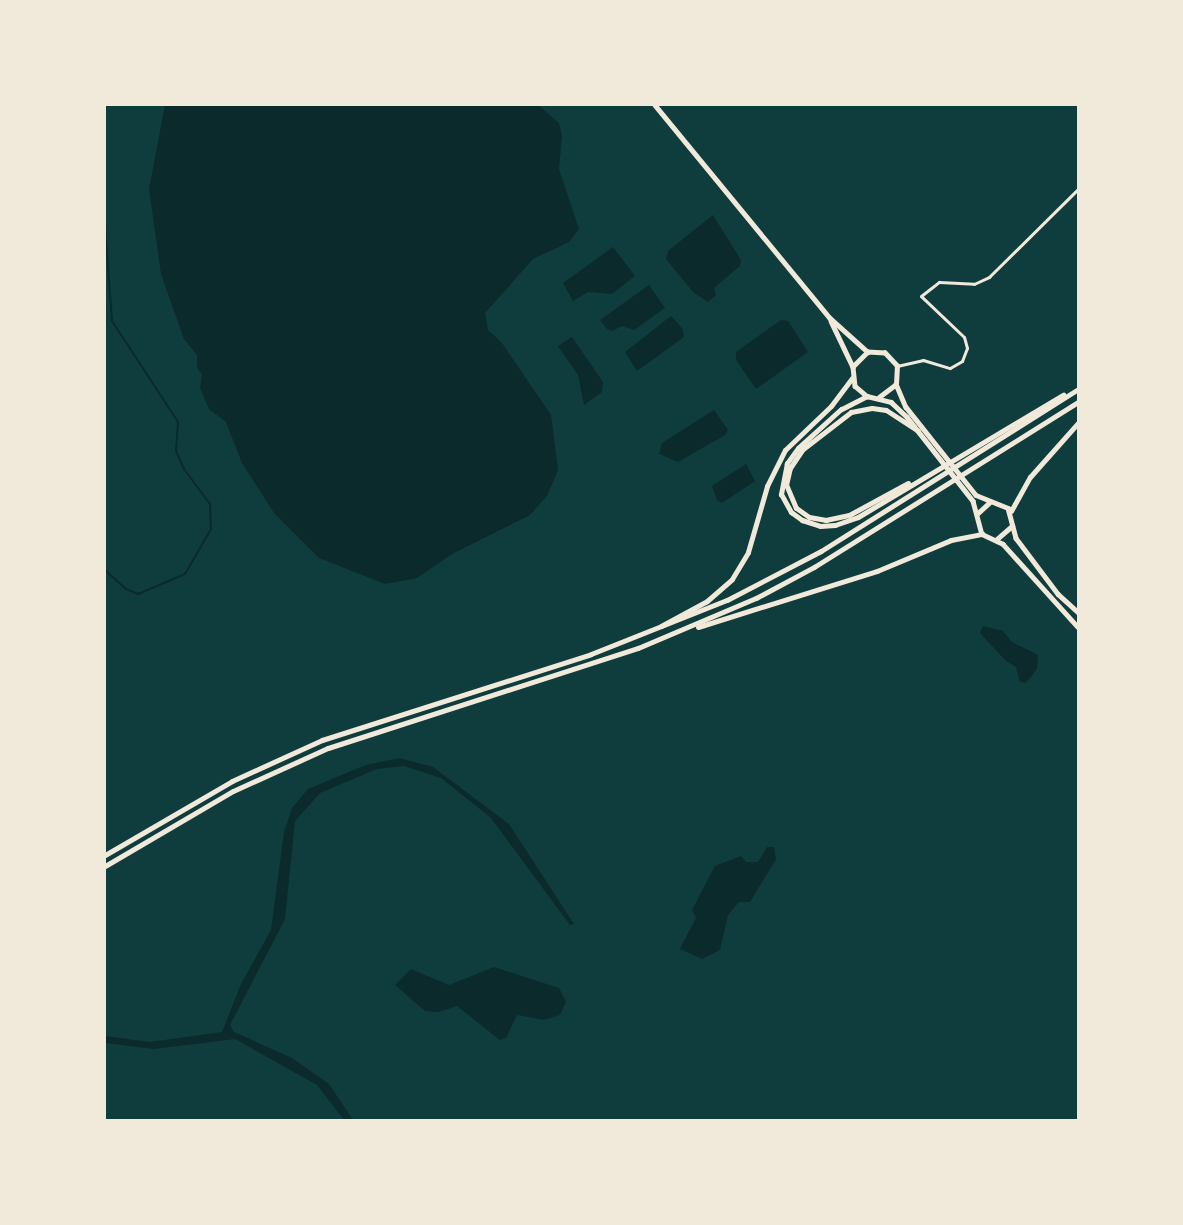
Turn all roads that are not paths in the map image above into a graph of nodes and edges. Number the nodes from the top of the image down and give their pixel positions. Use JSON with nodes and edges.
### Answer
{"nodes":[{"id":1,"x":655,"y":105,"type":"edge"},
{"id":2,"x":1078,"y":189,"type":"edge"},
{"id":3,"x":830,"y":318,"type":"junction"},
{"id":4,"x":868,"y":352,"type":"junction"},
{"id":5,"x":897,"y":366,"type":"junction"},
{"id":6,"x":853,"y":367,"type":"junction"},
{"id":7,"x":852,"y":378,"type":"junction"},
{"id":8,"x":896,"y":384,"type":"junction"},
{"id":9,"x":1078,"y":388,"type":"edge"},
{"id":10,"x":867,"y":396,"type":"junction"},
{"id":11,"x":879,"y":397,"type":"junction"},
{"id":12,"x":1078,"y":402,"type":"edge"},
{"id":13,"x":1078,"y":423,"type":"edge"},
{"id":14,"x":918,"y":431,"type":"junction"},
{"id":15,"x":940,"y":454,"type":"junction"},
{"id":16,"x":937,"y":469,"type":"junction"},
{"id":17,"x":966,"y":485,"type":"junction"},
{"id":18,"x":990,"y":502,"type":"junction"},
{"id":19,"x":1011,"y":512,"type":"junction"},
{"id":20,"x":977,"y":514,"type":"junction"},
{"id":21,"x":1012,"y":526,"type":"junction"},
{"id":22,"x":982,"y":534,"type":"junction"},
{"id":23,"x":997,"y":539,"type":"junction"},
{"id":24,"x":1078,"y":612,"type":"edge"},
{"id":25,"x":1078,"y":627,"type":"edge"},
{"id":26,"x":677,"y":634,"type":"junction"},
{"id":27,"x":642,"y":636,"type":"junction"},
{"id":28,"x":105,"y":855,"type":"edge"},
{"id":29,"x":105,"y":866,"type":"edge"}],
"edges":[{"from":1,"to":3,"type":"main road"},
{"from":2,"to":5,"type":"street"},
{"from":3,"to":4,"type":"main road"},
{"from":3,"to":6,"type":"main road"},
{"from":4,"to":5,"type":"main road"},
{"from":4,"to":6,"type":"main road"},
{"from":5,"to":8,"type":"main road"},
{"from":6,"to":7,"type":"main road"},
{"from":7,"to":10,"type":"main road"},
{"from":7,"to":27,"type":"highway"},
{"from":8,"to":11,"type":"main road"},
{"from":8,"to":15,"type":"main road"},
{"from":9,"to":16,"type":"highway"},
{"from":9,"to":27,"type":"highway"},
{"from":10,"to":11,"type":"main road"},
{"from":10,"to":16,"type":"highway"},
{"from":11,"to":14,"type":"main road"},
{"from":12,"to":26,"type":"highway"},
{"from":13,"to":19,"type":"highway"},
{"from":14,"to":15,"type":"main road"},
{"from":14,"to":16,"type":"highway"},
{"from":15,"to":17,"type":"main road"},
{"from":17,"to":18,"type":"main road"},
{"from":17,"to":20,"type":"main road"},
{"from":18,"to":19,"type":"main road"},
{"from":18,"to":20,"type":"main road"},
{"from":19,"to":21,"type":"main road"},
{"from":20,"to":22,"type":"main road"},
{"from":21,"to":23,"type":"main road"},
{"from":21,"to":24,"type":"main road"},
{"from":22,"to":23,"type":"main road"},
{"from":22,"to":26,"type":"highway"},
{"from":23,"to":25,"type":"main road"},
{"from":26,"to":29,"type":"highway"},
{"from":27,"to":28,"type":"highway"}]}
